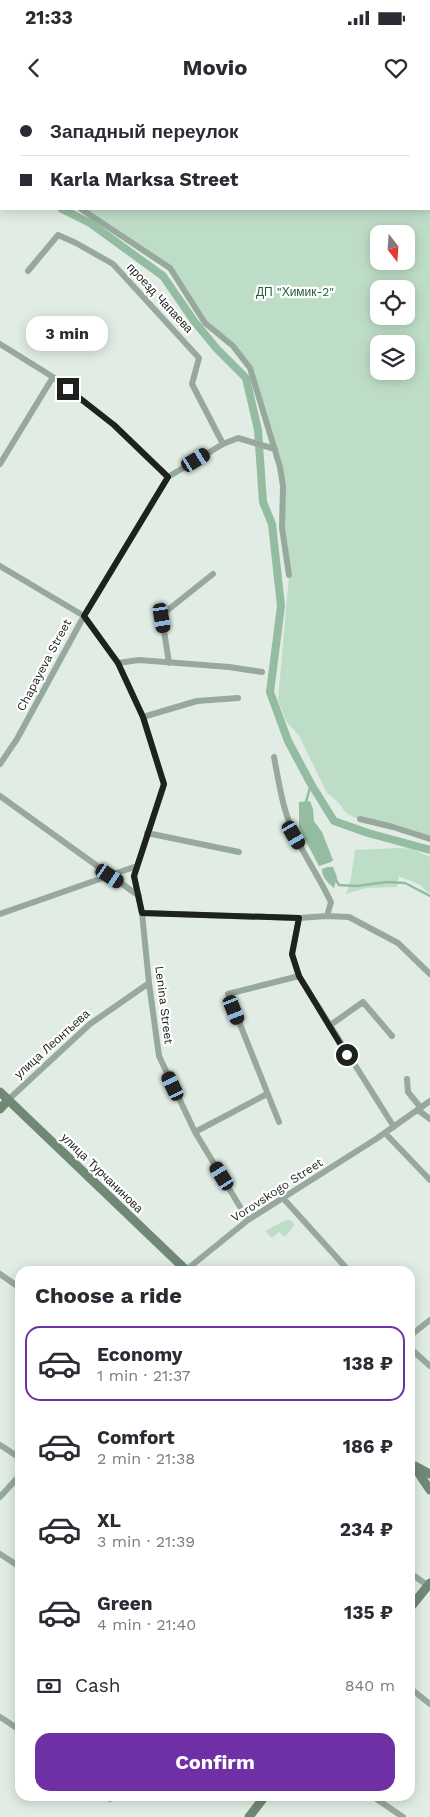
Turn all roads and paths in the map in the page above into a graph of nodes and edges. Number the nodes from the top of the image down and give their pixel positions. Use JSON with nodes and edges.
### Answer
{"nodes":[{"id":1,"x":83,"y":210,"type":"edge"},
{"id":2,"x":28,"y":271,"type":"dead end"},
{"id":3,"x":0,"y":344,"type":"edge"},
{"id":4,"x":53,"y":377,"type":"junction"},
{"id":5,"x":223,"y":444,"type":"junction"},
{"id":6,"x":275,"y":449,"type":"junction"},
{"id":7,"x":0,"y":464,"type":"edge"},
{"id":8,"x":168,"y":477,"type":"junction"},
{"id":9,"x":0,"y":566,"type":"edge"},
{"id":10,"x":213,"y":574,"type":"dead end"},
{"id":11,"x":290,"y":576,"type":"dead end"},
{"id":12,"x":84,"y":616,"type":"junction"},
{"id":13,"x":118,"y":663,"type":"junction"},
{"id":14,"x":169,"y":663,"type":"junction"},
{"id":15,"x":262,"y":672,"type":"dead end"},
{"id":16,"x":238,"y":698,"type":"dead end"},
{"id":17,"x":143,"y":717,"type":"junction"},
{"id":18,"x":274,"y":756,"type":"dead end"},
{"id":19,"x":0,"y":764,"type":"edge"},
{"id":20,"x":0,"y":796,"type":"edge"},
{"id":21,"x":360,"y":819,"type":"dead end"},
{"id":22,"x":148,"y":833,"type":"junction"},
{"id":23,"x":430,"y":839,"type":"edge"},
{"id":24,"x":239,"y":852,"type":"dead end"},
{"id":25,"x":137,"y":866,"type":"junction"},
{"id":26,"x":110,"y":876,"type":"junction"},
{"id":27,"x":139,"y":896,"type":"junction"},
{"id":28,"x":142,"y":913,"type":"junction"},
{"id":29,"x":0,"y":914,"type":"edge"},
{"id":30,"x":326,"y":916,"type":"junction"},
{"id":31,"x":299,"y":918,"type":"junction"},
{"id":32,"x":430,"y":974,"type":"edge"},
{"id":33,"x":299,"y":976,"type":"junction"},
{"id":34,"x":149,"y":983,"type":"junction"},
{"id":35,"x":329,"y":1026,"type":"junction"},
{"id":36,"x":392,"y":1036,"type":"dead end"},
{"id":37,"x":408,"y":1079,"type":"dead end"},
{"id":38,"x":0,"y":1092,"type":"edge"},
{"id":39,"x":267,"y":1094,"type":"junction"},
{"id":40,"x":8,"y":1100,"type":"junction"},
{"id":41,"x":430,"y":1101,"type":"edge"},
{"id":42,"x":0,"y":1109,"type":"edge"},
{"id":43,"x":419,"y":1109,"type":"junction"},
{"id":44,"x":430,"y":1119,"type":"edge"},
{"id":45,"x":279,"y":1122,"type":"dead end"},
{"id":46,"x":394,"y":1127,"type":"junction"},
{"id":47,"x":195,"y":1132,"type":"junction"},
{"id":48,"x":384,"y":1134,"type":"junction"},
{"id":49,"x":430,"y":1180,"type":"edge"},
{"id":50,"x":283,"y":1198,"type":"junction"},
{"id":51,"x":248,"y":1220,"type":"junction"},
{"id":52,"x":181,"y":1266,"type":"edge"},
{"id":53,"x":192,"y":1266,"type":"edge"},
{"id":54,"x":344,"y":1266,"type":"edge"},
{"id":55,"x":0,"y":1274,"type":"edge"},
{"id":56,"x":15,"y":1284,"type":"edge"},
{"id":57,"x":430,"y":1320,"type":"edge"},
{"id":58,"x":415,"y":1332,"type":"edge"},
{"id":59,"x":415,"y":1352,"type":"edge"},
{"id":60,"x":429,"y":1364,"type":"edge"},
{"id":61,"x":0,"y":1445,"type":"edge"},
{"id":62,"x":15,"y":1455,"type":"edge"},
{"id":63,"x":415,"y":1466,"type":"edge"},
{"id":64,"x":415,"y":1468,"type":"edge"},
{"id":65,"x":430,"y":1474,"type":"edge"},
{"id":66,"x":15,"y":1481,"type":"edge"},
{"id":67,"x":430,"y":1490,"type":"edge"},
{"id":68,"x":0,"y":1497,"type":"edge"},
{"id":69,"x":0,"y":1554,"type":"edge"},
{"id":70,"x":15,"y":1564,"type":"edge"},
{"id":71,"x":415,"y":1576,"type":"edge"},
{"id":72,"x":429,"y":1585,"type":"edge"},
{"id":73,"x":415,"y":1602,"type":"edge"},
{"id":74,"x":415,"y":1692,"type":"edge"},
{"id":75,"x":430,"y":1704,"type":"edge"},
{"id":76,"x":0,"y":1717,"type":"edge"},
{"id":77,"x":15,"y":1727,"type":"edge"},
{"id":78,"x":261,"y":1801,"type":"edge"},
{"id":79,"x":380,"y":1801,"type":"edge"},
{"id":80,"x":249,"y":1817,"type":"edge"},
{"id":81,"x":404,"y":1817,"type":"edge"}],
"edges":[{"from":1,"to":6,"type":"street"},
{"from":2,"to":5,"type":"street","name":"проезд Чапаева"},
{"from":3,"to":4,"type":"street"},
{"from":4,"to":7,"type":"street"},
{"from":4,"to":8,"type":"street"},
{"from":5,"to":6,"type":"street"},
{"from":5,"to":8,"type":"street","name":"Chapayeva Street"},
{"from":6,"to":11,"type":"street"},
{"from":8,"to":12,"type":"street","name":"Chapayeva Street"},
{"from":9,"to":12,"type":"street","name":"Lenina Street"},
{"from":10,"to":14,"type":"street"},
{"from":12,"to":13,"type":"street","name":"Lenina Street"},
{"from":12,"to":19,"type":"street","name":"Chapayeva Street"},
{"from":13,"to":14,"type":"street"},
{"from":13,"to":17,"type":"street","name":"Lenina Street"},
{"from":14,"to":15,"type":"street"},
{"from":16,"to":17,"type":"street"},
{"from":17,"to":22,"type":"street","name":"Lenina Street"},
{"from":18,"to":30,"type":"street"},
{"from":20,"to":26,"type":"street"},
{"from":21,"to":23,"type":"street"},
{"from":22,"to":24,"type":"street"},
{"from":22,"to":25,"type":"street","name":"Lenina Street"},
{"from":25,"to":26,"type":"street"},
{"from":25,"to":27,"type":"street","name":"Lenina Street"},
{"from":26,"to":27,"type":"street"},
{"from":26,"to":29,"type":"street"},
{"from":27,"to":28,"type":"street","name":"Lenina Street"},
{"from":28,"to":31,"type":"street"},
{"from":28,"to":34,"type":"street","name":"Lenina Street"},
{"from":30,"to":31,"type":"street"},
{"from":30,"to":32,"type":"street"},
{"from":31,"to":33,"type":"street"},
{"from":33,"to":35,"type":"street"},
{"from":33,"to":39,"type":"street"},
{"from":34,"to":40,"type":"street","name":"улица Леонтьева"},
{"from":34,"to":47,"type":"street","name":"Lenina Street"},
{"from":35,"to":36,"type":"street"},
{"from":35,"to":46,"type":"street"},
{"from":37,"to":43,"type":"street"},
{"from":38,"to":40,"type":"street","name":"улица Турчанинова"},
{"from":39,"to":45,"type":"street"},
{"from":39,"to":47,"type":"street"},
{"from":40,"to":42,"type":"street","name":"улица Леонтьева"},
{"from":40,"to":52,"type":"street","name":"улица Турчанинова"},
{"from":41,"to":43,"type":"street","name":"Vorovskogo Street"},
{"from":43,"to":44,"type":"street"},
{"from":43,"to":46,"type":"street","name":"Vorovskogo Street"},
{"from":46,"to":48,"type":"street","name":"Vorovskogo Street"},
{"from":47,"to":51,"type":"street","name":"Lenina Street"},
{"from":48,"to":49,"type":"street"},
{"from":48,"to":50,"type":"street","name":"Vorovskogo Street"},
{"from":50,"to":51,"type":"street","name":"Vorovskogo Street"},
{"from":50,"to":54,"type":"street"},
{"from":51,"to":53,"type":"street","name":"Vorovskogo Street"},
{"from":55,"to":56,"type":"street"},
{"from":57,"to":58,"type":"street"},
{"from":59,"to":60,"type":"street"},
{"from":61,"to":62,"type":"street"},
{"from":63,"to":65,"type":"street"},
{"from":64,"to":67,"type":"street"},
{"from":66,"to":68,"type":"street"},
{"from":69,"to":70,"type":"street"},
{"from":71,"to":72,"type":"street"},
{"from":72,"to":73,"type":"street"},
{"from":74,"to":75,"type":"street"},
{"from":76,"to":77,"type":"street"},
{"from":78,"to":80,"type":"street"},
{"from":79,"to":81,"type":"street"}]}
